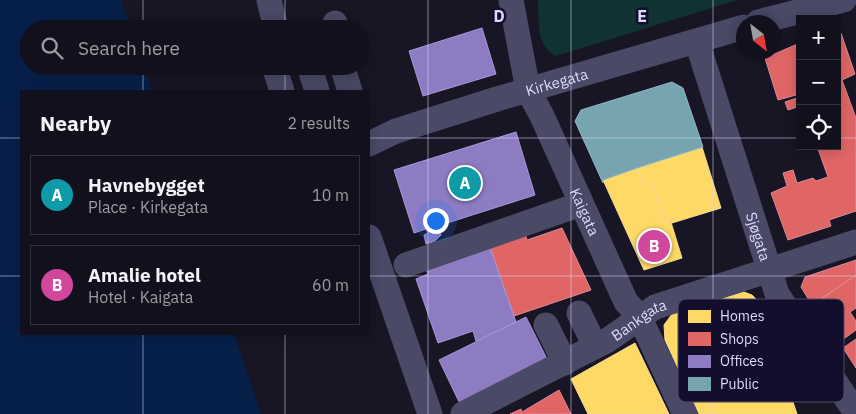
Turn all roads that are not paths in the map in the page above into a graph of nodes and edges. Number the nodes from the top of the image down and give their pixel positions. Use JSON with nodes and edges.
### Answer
{"nodes":[{"id":1,"x":269,"y":0,"type":"edge"},
{"id":2,"x":511,"y":0,"type":"edge"},
{"id":3,"x":844,"y":0,"type":"edge"},
{"id":4,"x":782,"y":7,"type":"edge"},
{"id":5,"x":769,"y":15,"type":"edge"},
{"id":6,"x":276,"y":20,"type":"edge"},
{"id":7,"x":736,"y":30,"type":"edge"},
{"id":8,"x":697,"y":42,"type":"junction"},
{"id":9,"x":277,"y":75,"type":"edge"},
{"id":10,"x":312,"y":75,"type":"edge"},
{"id":11,"x":345,"y":75,"type":"edge"},
{"id":12,"x":282,"y":90,"type":"edge"},
{"id":13,"x":317,"y":90,"type":"edge"},
{"id":14,"x":350,"y":90,"type":"edge"},
{"id":15,"x":528,"y":90,"type":"junction"},
{"id":16,"x":370,"y":142,"type":"edge"},
{"id":17,"x":581,"y":204,"type":"junction"},
{"id":18,"x":370,"y":240,"type":"edge"},
{"id":19,"x":856,"y":242,"type":"edge"},
{"id":20,"x":406,"y":265,"type":"dead end"},
{"id":21,"x":769,"y":270,"type":"junction"},
{"id":22,"x":678,"y":299,"type":"edge"},
{"id":23,"x":679,"y":299,"type":"edge"},
{"id":24,"x":781,"y":299,"type":"edge"},
{"id":25,"x":579,"y":313,"type":"dead end"},
{"id":26,"x":639,"y":316,"type":"junction"},
{"id":27,"x":546,"y":325,"type":"dead end"},
{"id":28,"x":595,"y":346,"type":"junction"},
{"id":29,"x":565,"y":363,"type":"junction"},
{"id":30,"x":844,"y":395,"type":"edge"},
{"id":31,"x":678,"y":399,"type":"edge"},
{"id":32,"x":679,"y":402,"type":"edge"},
{"id":33,"x":856,"y":413,"type":"edge"},
{"id":34,"x":430,"y":414,"type":"edge"},
{"id":35,"x":463,"y":414,"type":"edge"},
{"id":36,"x":685,"y":414,"type":"edge"}],
"edges":[{"from":1,"to":6,"type":"street"},
{"from":2,"to":15,"type":"street","name":"Kaigata"},
{"from":3,"to":4,"type":"street"},
{"from":4,"to":5,"type":"street"},
{"from":7,"to":8,"type":"street","name":"Kirkegata"},
{"from":8,"to":15,"type":"street","name":"Kirkegata"},
{"from":8,"to":21,"type":"street","name":"Sjøgata"},
{"from":9,"to":12,"type":"street"},
{"from":10,"to":13,"type":"street"},
{"from":11,"to":14,"type":"street"},
{"from":15,"to":16,"type":"street","name":"Kirkegata"},
{"from":15,"to":17,"type":"street","name":"Kaigata"},
{"from":17,"to":20,"type":"street"},
{"from":17,"to":26,"type":"street","name":"Kaigata"},
{"from":18,"to":34,"type":"street"},
{"from":19,"to":21,"type":"street","name":"Bankgata"},
{"from":21,"to":23,"type":"street","name":"Bankgata"},
{"from":21,"to":24,"type":"street","name":"Sjøgata"},
{"from":22,"to":26,"type":"street","name":"Bankgata"},
{"from":25,"to":28,"type":"street"},
{"from":26,"to":28,"type":"street","name":"Bankgata"},
{"from":26,"to":31,"type":"street","name":"Kaigata"},
{"from":27,"to":29,"type":"street"},
{"from":28,"to":29,"type":"street","name":"Bankgata"},
{"from":29,"to":35,"type":"street","name":"Bankgata"},
{"from":30,"to":33,"type":"street","name":"Sjøgata"},
{"from":32,"to":36,"type":"street","name":"Kaigata"}]}
